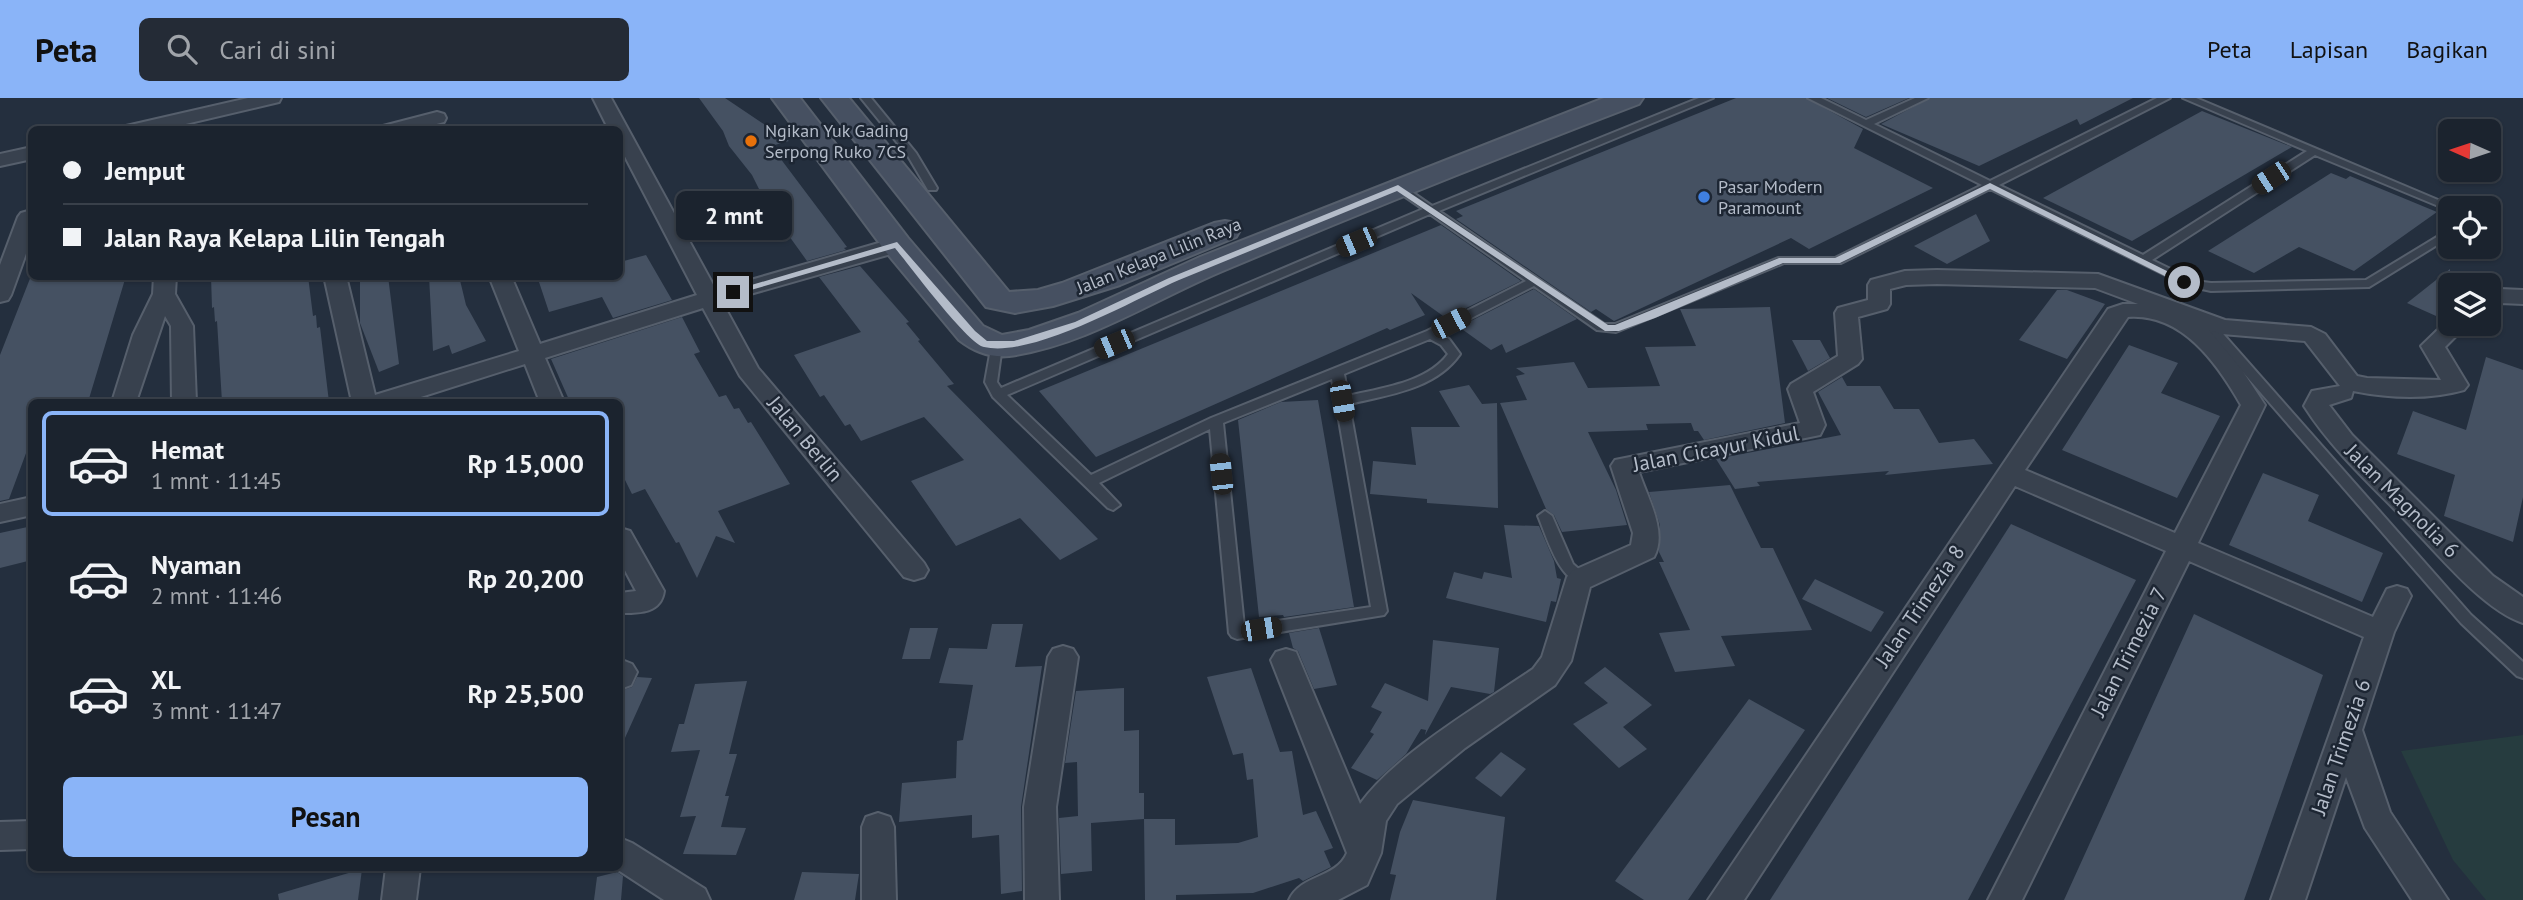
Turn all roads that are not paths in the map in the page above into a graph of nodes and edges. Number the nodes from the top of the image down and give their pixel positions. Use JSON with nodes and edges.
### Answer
{"nodes":[{"id":1,"x":272,"y":98,"type":"edge"},
{"id":2,"x":430,"y":98,"type":"edge"},
{"id":3,"x":603,"y":98,"type":"edge"},
{"id":4,"x":786,"y":98,"type":"edge"},
{"id":5,"x":835,"y":98,"type":"edge"},
{"id":6,"x":866,"y":98,"type":"edge"},
{"id":7,"x":1558,"y":98,"type":"edge"},
{"id":8,"x":1629,"y":98,"type":"edge"},
{"id":9,"x":1708,"y":98,"type":"edge"},
{"id":10,"x":1813,"y":98,"type":"edge"},
{"id":11,"x":1923,"y":98,"type":"edge"},
{"id":12,"x":2165,"y":98,"type":"edge"},
{"id":13,"x":2188,"y":98,"type":"edge"},
{"id":14,"x":440,"y":124,"type":"edge"},
{"id":15,"x":1866,"y":124,"type":"junction"},
{"id":16,"x":172,"y":125,"type":"edge"},
{"id":17,"x":617,"y":126,"type":"edge"},
{"id":18,"x":623,"y":138,"type":"edge"},
{"id":19,"x":2314,"y":151,"type":"junction"},
{"id":20,"x":28,"y":154,"type":"edge"},
{"id":21,"x":899,"y":159,"type":"junction"},
{"id":22,"x":0,"y":160,"type":"edge"},
{"id":23,"x":1990,"y":186,"type":"junction"},
{"id":24,"x":1398,"y":187,"type":"junction"},
{"id":25,"x":932,"y":188,"type":"dead end"},
{"id":26,"x":2438,"y":202,"type":"edge"},
{"id":27,"x":1431,"y":211,"type":"junction"},
{"id":28,"x":28,"y":217,"type":"edge"},
{"id":29,"x":28,"y":222,"type":"edge"},
{"id":30,"x":0,"y":223,"type":"edge"},
{"id":31,"x":2438,"y":239,"type":"edge"},
{"id":32,"x":897,"y":245,"type":"junction"},
{"id":33,"x":2142,"y":261,"type":"junction"},
{"id":34,"x":336,"y":280,"type":"edge"},
{"id":35,"x":502,"y":280,"type":"edge"},
{"id":36,"x":1534,"y":281,"type":"junction"},
{"id":37,"x":164,"y":285,"type":"edge"},
{"id":38,"x":0,"y":295,"type":"edge"},
{"id":39,"x":2501,"y":296,"type":"edge"},
{"id":40,"x":1055,"y":297,"type":"junction"},
{"id":41,"x":2523,"y":298,"type":"edge"},
{"id":42,"x":708,"y":299,"type":"junction"},
{"id":43,"x":1010,"y":305,"type":"junction"},
{"id":44,"x":2206,"y":322,"type":"junction"},
{"id":45,"x":1079,"y":324,"type":"junction"},
{"id":46,"x":1431,"y":334,"type":"junction"},
{"id":47,"x":2444,"y":336,"type":"edge"},
{"id":48,"x":996,"y":345,"type":"junction"},
{"id":49,"x":531,"y":356,"type":"junction"},
{"id":50,"x":1337,"y":372,"type":"junction"},
{"id":51,"x":2342,"y":393,"type":"dead end"},
{"id":52,"x":998,"y":394,"type":"junction"},
{"id":53,"x":125,"y":399,"type":"edge"},
{"id":54,"x":184,"y":399,"type":"edge"},
{"id":55,"x":363,"y":399,"type":"edge"},
{"id":56,"x":390,"y":399,"type":"edge"},
{"id":57,"x":551,"y":399,"type":"edge"},
{"id":58,"x":1342,"y":401,"type":"junction"},
{"id":59,"x":2253,"y":405,"type":"joint"},
{"id":60,"x":1216,"y":421,"type":"junction"},
{"id":61,"x":2008,"y":473,"type":"junction"},
{"id":62,"x":1089,"y":482,"type":"junction"},
{"id":63,"x":1113,"y":505,"type":"dead end"},
{"id":64,"x":28,"y":507,"type":"edge"},
{"id":65,"x":0,"y":513,"type":"edge"},
{"id":66,"x":1545,"y":516,"type":"dead end"},
{"id":67,"x":623,"y":543,"type":"edge"},
{"id":68,"x":2181,"y":548,"type":"junction"},
{"id":69,"x":914,"y":570,"type":"dead end"},
{"id":70,"x":1582,"y":578,"type":"junction"},
{"id":71,"x":2397,"y":596,"type":"dead end"},
{"id":72,"x":623,"y":603,"type":"edge"},
{"id":73,"x":2522,"y":607,"type":"edge"},
{"id":74,"x":2381,"y":632,"type":"junction"},
{"id":75,"x":1063,"y":657,"type":"dead end"},
{"id":76,"x":1286,"y":660,"type":"dead end"},
{"id":77,"x":2523,"y":672,"type":"edge"},
{"id":78,"x":2347,"y":732,"type":"junction"},
{"id":79,"x":878,"y":827,"type":"dead end"},
{"id":80,"x":28,"y":835,"type":"edge"},
{"id":81,"x":0,"y":836,"type":"edge"},
{"id":82,"x":1364,"y":853,"type":"junction"},
{"id":83,"x":623,"y":855,"type":"edge"},
{"id":84,"x":403,"y":871,"type":"edge"},
{"id":85,"x":399,"y":900,"type":"edge"},
{"id":86,"x":693,"y":900,"type":"edge"},
{"id":87,"x":880,"y":900,"type":"edge"},
{"id":88,"x":1042,"y":900,"type":"edge"},
{"id":89,"x":1306,"y":900,"type":"edge"},
{"id":90,"x":1725,"y":900,"type":"edge"},
{"id":91,"x":2005,"y":900,"type":"edge"},
{"id":92,"x":2288,"y":900,"type":"edge"},
{"id":93,"x":2431,"y":900,"type":"edge"}],
"edges":[{"from":1,"to":16,"type":"street"},
{"from":2,"to":14,"type":"street"},
{"from":3,"to":17,"type":"street","name":"Jalan Berlin"},
{"from":4,"to":32,"type":"street"},
{"from":5,"to":21,"type":"street"},
{"from":6,"to":21,"type":"lane"},
{"from":7,"to":40,"type":"street","name":"Jalan Kelapa Lilin Raya"},
{"from":8,"to":24,"type":"street","name":"Jalan Kelapa Lilin Raya"},
{"from":9,"to":27,"type":"lane"},
{"from":10,"to":15,"type":"lane"},
{"from":11,"to":15,"type":"lane"},
{"from":12,"to":23,"type":"lane"},
{"from":13,"to":19,"type":"lane"},
{"from":15,"to":23,"type":"lane"},
{"from":18,"to":42,"type":"street","name":"Jalan Berlin"},
{"from":19,"to":26,"type":"lane"},
{"from":19,"to":33,"type":"lane"},
{"from":20,"to":22,"type":"street"},
{"from":21,"to":25,"type":"lane"},
{"from":21,"to":43,"type":"street"},
{"from":23,"to":33,"type":"lane"},
{"from":23,"to":36,"type":"lane"},
{"from":24,"to":27,"type":"lane"},
{"from":24,"to":45,"type":"street","name":"Jalan Kelapa Lilin Raya"},
{"from":27,"to":36,"type":"lane"},
{"from":27,"to":52,"type":"lane"},
{"from":28,"to":30,"type":"street"},
{"from":29,"to":38,"type":"street"},
{"from":31,"to":33,"type":"lane"},
{"from":32,"to":42,"type":"street"},
{"from":32,"to":48,"type":"street"},
{"from":34,"to":55,"type":"street"},
{"from":35,"to":49,"type":"street"},
{"from":36,"to":46,"type":"lane"},
{"from":37,"to":53,"type":"street"},
{"from":37,"to":54,"type":"street"},
{"from":39,"to":41,"type":"street"},
{"from":40,"to":43,"type":"street","name":"Jalan Kelapa Lilin Raya"},
{"from":40,"to":45,"type":"street"},
{"from":42,"to":49,"type":"street"},
{"from":42,"to":69,"type":"street","name":"Jalan Berlin"},
{"from":43,"to":48,"type":"street"},
{"from":44,"to":47,"type":"street","name":"Jalan Cicayur Kidul"},
{"from":44,"to":70,"type":"street","name":"Jalan Cicayur Kidul"},
{"from":44,"to":77,"type":"lane"},
{"from":45,"to":48,"type":"street","name":"Jalan Kelapa Lilin Raya"},
{"from":46,"to":50,"type":"lane"},
{"from":46,"to":58,"type":"lane"},
{"from":48,"to":52,"type":"lane"},
{"from":49,"to":56,"type":"street"},
{"from":49,"to":57,"type":"street"},
{"from":50,"to":58,"type":"lane"},
{"from":50,"to":60,"type":"lane"},
{"from":51,"to":73,"type":"street","name":"Jalan Magnolia 6"},
{"from":52,"to":62,"type":"lane"},
{"from":58,"to":60,"type":"lane"},
{"from":59,"to":61,"type":"street","name":"Jalan Trimezia 8"},
{"from":59,"to":68,"type":"street","name":"Jalan Trimezia 7"},
{"from":60,"to":62,"type":"lane"},
{"from":61,"to":68,"type":"street"},
{"from":61,"to":90,"type":"street","name":"Jalan Trimezia 8"},
{"from":62,"to":63,"type":"lane"},
{"from":64,"to":65,"type":"street"},
{"from":66,"to":70,"type":"lane"},
{"from":67,"to":72,"type":"street"},
{"from":68,"to":74,"type":"street"},
{"from":68,"to":91,"type":"street","name":"Jalan Trimezia 7"},
{"from":70,"to":82,"type":"street"},
{"from":71,"to":74,"type":"street","name":"Jalan Trimezia 6"},
{"from":74,"to":78,"type":"street","name":"Jalan Trimezia 6"},
{"from":75,"to":88,"type":"street"},
{"from":76,"to":82,"type":"street"},
{"from":78,"to":92,"type":"street","name":"Jalan Trimezia 6"},
{"from":78,"to":93,"type":"street"},
{"from":79,"to":87,"type":"street"},
{"from":80,"to":81,"type":"street"},
{"from":82,"to":89,"type":"street"},
{"from":83,"to":86,"type":"street"},
{"from":84,"to":85,"type":"street"}]}
